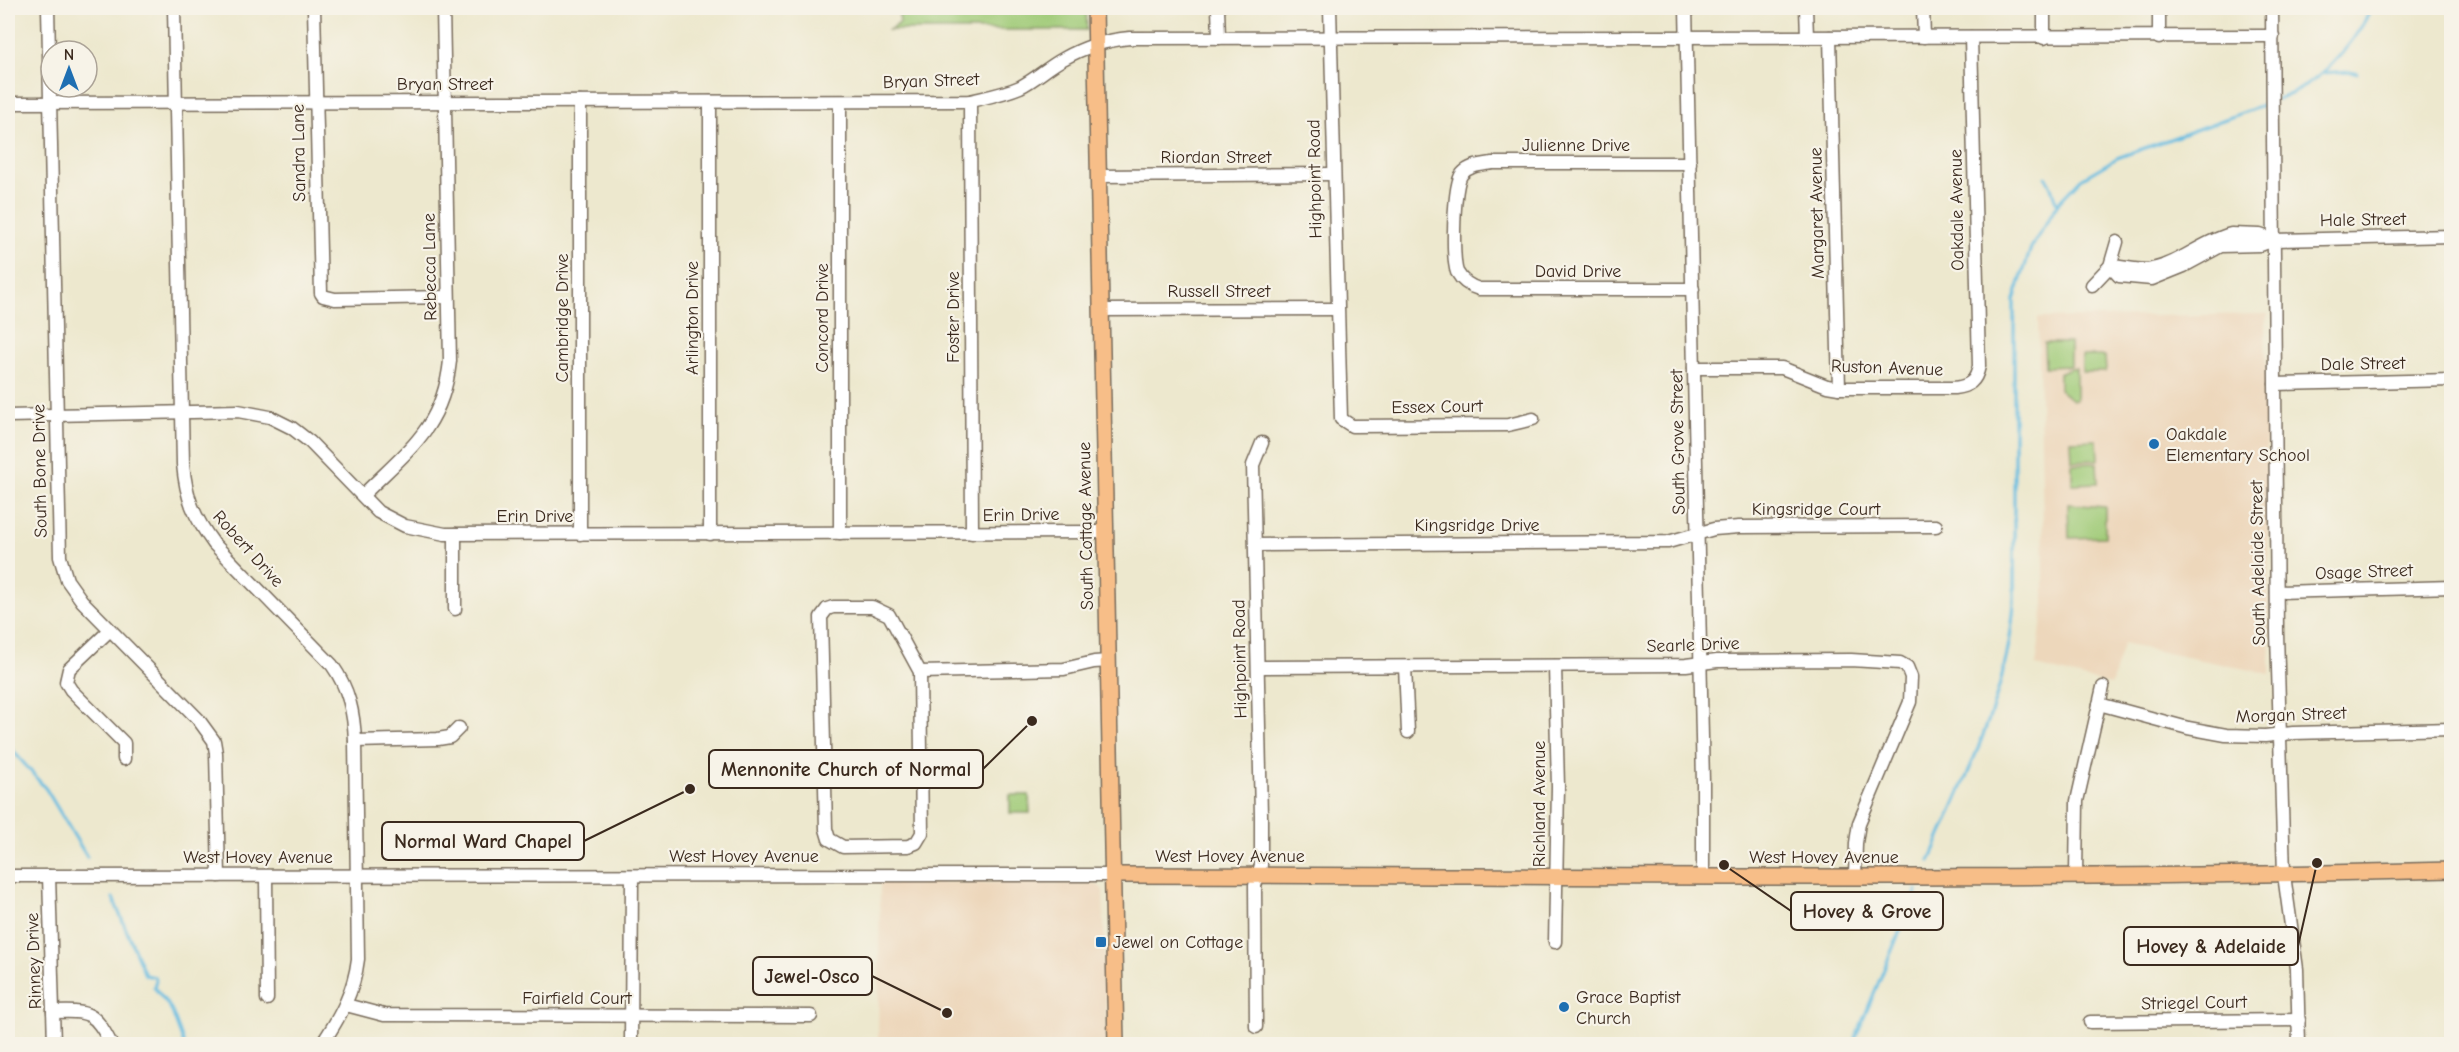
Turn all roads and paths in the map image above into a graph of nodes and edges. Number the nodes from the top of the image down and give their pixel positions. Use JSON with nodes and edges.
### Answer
{"nodes":[{"id":1,"x":48,"y":8,"type":"edge"},
{"id":2,"x":174,"y":8,"type":"edge"},
{"id":3,"x":314,"y":8,"type":"edge"},
{"id":4,"x":443,"y":8,"type":"edge"},
{"id":5,"x":1095,"y":8,"type":"edge"},
{"id":6,"x":1218,"y":8,"type":"edge"},
{"id":7,"x":1330,"y":8,"type":"edge"},
{"id":8,"x":1686,"y":8,"type":"edge"},
{"id":9,"x":1806,"y":8,"type":"edge"},
{"id":10,"x":1923,"y":8,"type":"edge"},
{"id":11,"x":2044,"y":8,"type":"edge"},
{"id":12,"x":2159,"y":8,"type":"edge"},
{"id":13,"x":2272,"y":8,"type":"edge"},
{"id":14,"x":2273,"y":36,"type":"junction"},
{"id":15,"x":1687,"y":37,"type":"junction"},
{"id":16,"x":1807,"y":37,"type":"junction"},
{"id":17,"x":1830,"y":37,"type":"junction"},
{"id":18,"x":1924,"y":37,"type":"junction"},
{"id":19,"x":1971,"y":37,"type":"junction"},
{"id":20,"x":1219,"y":38,"type":"junction"},
{"id":21,"x":1330,"y":38,"type":"junction"},
{"id":22,"x":2044,"y":38,"type":"junction"},
{"id":23,"x":2159,"y":38,"type":"junction"},
{"id":24,"x":1095,"y":45,"type":"junction"},
{"id":25,"x":970,"y":100,"type":"junction"},
{"id":26,"x":315,"y":102,"type":"junction"},
{"id":27,"x":445,"y":102,"type":"junction"},
{"id":28,"x":580,"y":102,"type":"junction"},
{"id":29,"x":710,"y":102,"type":"junction"},
{"id":30,"x":840,"y":102,"type":"junction"},
{"id":31,"x":8,"y":103,"type":"edge"},
{"id":32,"x":50,"y":103,"type":"junction"},
{"id":33,"x":176,"y":103,"type":"junction"},
{"id":34,"x":1690,"y":163,"type":"junction"},
{"id":35,"x":1333,"y":174,"type":"junction"},
{"id":36,"x":1099,"y":176,"type":"junction"},
{"id":37,"x":2451,"y":237,"type":"edge"},
{"id":38,"x":2274,"y":240,"type":"junction"},
{"id":39,"x":2118,"y":242,"type":"dead end"},
{"id":40,"x":2110,"y":266,"type":"junction"},
{"id":41,"x":1465,"y":282,"type":"joint"},
{"id":42,"x":2092,"y":285,"type":"dead end"},
{"id":43,"x":1693,"y":289,"type":"junction"},
{"id":44,"x":448,"y":297,"type":"junction"},
{"id":45,"x":1101,"y":309,"type":"junction"},
{"id":46,"x":1336,"y":309,"type":"junction"},
{"id":47,"x":1694,"y":368,"type":"junction"},
{"id":48,"x":2451,"y":380,"type":"edge"},
{"id":49,"x":1973,"y":381,"type":"joint"},
{"id":50,"x":2275,"y":384,"type":"junction"},
{"id":51,"x":1839,"y":388,"type":"junction"},
{"id":52,"x":182,"y":412,"type":"junction"},
{"id":53,"x":57,"y":415,"type":"junction"},
{"id":54,"x":8,"y":416,"type":"edge"},
{"id":55,"x":1533,"y":419,"type":"dead end"},
{"id":56,"x":1342,"y":421,"type":"joint"},
{"id":57,"x":1263,"y":443,"type":"dead end"},
{"id":58,"x":363,"y":495,"type":"junction"},
{"id":59,"x":1936,"y":526,"type":"dead end"},
{"id":60,"x":1106,"y":532,"type":"junction"},
{"id":61,"x":840,"y":533,"type":"junction"},
{"id":62,"x":972,"y":533,"type":"junction"},
{"id":63,"x":455,"y":534,"type":"junction"},
{"id":64,"x":580,"y":534,"type":"junction"},
{"id":65,"x":710,"y":534,"type":"junction"},
{"id":66,"x":1698,"y":534,"type":"junction"},
{"id":67,"x":1256,"y":545,"type":"junction"},
{"id":68,"x":2451,"y":587,"type":"edge"},
{"id":69,"x":2277,"y":592,"type":"junction"},
{"id":70,"x":455,"y":609,"type":"dead end"},
{"id":71,"x":110,"y":630,"type":"junction"},
{"id":72,"x":1109,"y":661,"type":"junction"},
{"id":73,"x":1701,"y":663,"type":"junction"},
{"id":74,"x":1555,"y":666,"type":"junction"},
{"id":75,"x":1405,"y":667,"type":"junction"},
{"id":76,"x":1259,"y":668,"type":"junction"},
{"id":77,"x":920,"y":672,"type":"junction"},
{"id":78,"x":2103,"y":687,"type":"dead end"},
{"id":79,"x":2099,"y":704,"type":"junction"},
{"id":80,"x":459,"y":728,"type":"dead end"},
{"id":81,"x":2451,"y":729,"type":"edge"},
{"id":82,"x":1407,"y":732,"type":"dead end"},
{"id":83,"x":2280,"y":734,"type":"junction"},
{"id":84,"x":355,"y":741,"type":"junction"},
{"id":85,"x":124,"y":759,"type":"dead end"},
{"id":86,"x":2451,"y":870,"type":"edge"},
{"id":87,"x":2284,"y":874,"type":"junction"},
{"id":88,"x":1113,"y":875,"type":"junction"},
{"id":89,"x":8,"y":876,"type":"edge"},
{"id":90,"x":49,"y":876,"type":"junction"},
{"id":91,"x":219,"y":876,"type":"junction"},
{"id":92,"x":266,"y":876,"type":"junction"},
{"id":93,"x":358,"y":876,"type":"junction"},
{"id":94,"x":632,"y":876,"type":"junction"},
{"id":95,"x":1258,"y":876,"type":"junction"},
{"id":96,"x":1703,"y":876,"type":"junction"},
{"id":97,"x":1855,"y":876,"type":"junction"},
{"id":98,"x":2076,"y":876,"type":"junction"},
{"id":99,"x":1557,"y":878,"type":"junction"},
{"id":100,"x":1555,"y":942,"type":"dead end"},
{"id":101,"x":267,"y":999,"type":"dead end"},
{"id":102,"x":346,"y":1005,"type":"junction"},
{"id":103,"x":53,"y":1012,"type":"junction"},
{"id":104,"x":631,"y":1016,"type":"junction"},
{"id":105,"x":811,"y":1016,"type":"dead end"},
{"id":106,"x":2299,"y":1020,"type":"junction"},
{"id":107,"x":2090,"y":1022,"type":"dead end"},
{"id":108,"x":1256,"y":1027,"type":"dead end"},
{"id":109,"x":54,"y":1044,"type":"edge"},
{"id":110,"x":111,"y":1044,"type":"edge"},
{"id":111,"x":322,"y":1044,"type":"edge"},
{"id":112,"x":631,"y":1044,"type":"edge"},
{"id":113,"x":1116,"y":1044,"type":"edge"},
{"id":114,"x":2299,"y":1044,"type":"edge"}],
"edges":[{"from":1,"to":32,"type":"street","name":"South Bone Drive"},
{"from":2,"to":33,"type":"street","name":"Robert Drive"},
{"from":3,"to":26,"type":"street","name":"Sandra Lane"},
{"from":4,"to":27,"type":"street","name":"Rebecca Lane"},
{"from":5,"to":24,"type":"main road","name":"South Cottage Avenue"},
{"from":6,"to":20,"type":"street"},
{"from":7,"to":21,"type":"street","name":"Highpoint Road"},
{"from":8,"to":15,"type":"street","name":"South Grove Street"},
{"from":9,"to":16,"type":"street"},
{"from":10,"to":18,"type":"street"},
{"from":11,"to":22,"type":"street"},
{"from":12,"to":23,"type":"street"},
{"from":13,"to":14,"type":"street","name":"South Adelaide Street"},
{"from":14,"to":23,"type":"street","name":"Bryan Street"},
{"from":14,"to":38,"type":"street","name":"South Adelaide Street"},
{"from":15,"to":16,"type":"street","name":"Bryan Street"},
{"from":15,"to":21,"type":"street","name":"Bryan Street"},
{"from":15,"to":34,"type":"street","name":"South Grove Street"},
{"from":16,"to":17,"type":"street","name":"Bryan Street"},
{"from":17,"to":18,"type":"street","name":"Bryan Street"},
{"from":17,"to":51,"type":"street","name":"Margaret Avenue"},
{"from":18,"to":19,"type":"street","name":"Bryan Street"},
{"from":19,"to":22,"type":"street","name":"Bryan Street"},
{"from":19,"to":49,"type":"street","name":"Oakdale Avenue"},
{"from":20,"to":21,"type":"street","name":"Bryan Street"},
{"from":20,"to":24,"type":"street","name":"Bryan Street"},
{"from":21,"to":35,"type":"street","name":"Highpoint Road"},
{"from":22,"to":23,"type":"street","name":"Bryan Street"},
{"from":24,"to":25,"type":"street","name":"Bryan Street"},
{"from":24,"to":36,"type":"main road","name":"South Cottage Avenue"},
{"from":25,"to":30,"type":"street","name":"Bryan Street"},
{"from":25,"to":62,"type":"street","name":"Foster Drive"},
{"from":26,"to":27,"type":"street","name":"Bryan Street"},
{"from":26,"to":33,"type":"street","name":"Bryan Street"},
{"from":26,"to":44,"type":"street","name":"Sandra Lane"},
{"from":27,"to":28,"type":"street","name":"Bryan Street"},
{"from":27,"to":44,"type":"street","name":"Rebecca Lane"},
{"from":28,"to":29,"type":"street","name":"Bryan Street"},
{"from":28,"to":64,"type":"street","name":"Cambridge Drive"},
{"from":29,"to":30,"type":"street","name":"Bryan Street"},
{"from":29,"to":65,"type":"street","name":"Arlington Drive"},
{"from":30,"to":61,"type":"street","name":"Concord Drive"},
{"from":31,"to":32,"type":"street","name":"Bryan Street"},
{"from":32,"to":33,"type":"street","name":"Bryan Street"},
{"from":32,"to":53,"type":"street","name":"South Bone Drive"},
{"from":33,"to":52,"type":"street","name":"Robert Drive"},
{"from":34,"to":41,"type":"street","name":"Julienne Drive"},
{"from":34,"to":43,"type":"street","name":"South Grove Street"},
{"from":35,"to":36,"type":"street","name":"Riordan Street"},
{"from":35,"to":46,"type":"street","name":"Highpoint Road"},
{"from":36,"to":45,"type":"main road","name":"South Cottage Avenue"},
{"from":37,"to":38,"type":"street","name":"Hale Street"},
{"from":38,"to":40,"type":"street","name":"Hale Street"},
{"from":38,"to":50,"type":"street","name":"South Adelaide Street"},
{"from":39,"to":40,"type":"street"},
{"from":40,"to":42,"type":"street"},
{"from":41,"to":43,"type":"street","name":"David Drive"},
{"from":43,"to":47,"type":"street","name":"South Grove Street"},
{"from":44,"to":58,"type":"street","name":"Rebecca Lane"},
{"from":45,"to":46,"type":"street","name":"Russell Street"},
{"from":45,"to":60,"type":"main road","name":"South Cottage Avenue"},
{"from":46,"to":56,"type":"street","name":"Highpoint Road"},
{"from":47,"to":51,"type":"street","name":"Ruston Avenue"},
{"from":47,"to":66,"type":"street","name":"South Grove Street"},
{"from":48,"to":50,"type":"street","name":"Dale Street"},
{"from":49,"to":51,"type":"street","name":"Ruston Avenue"},
{"from":50,"to":69,"type":"street","name":"South Adelaide Street"},
{"from":52,"to":53,"type":"street","name":"Erin Drive"},
{"from":52,"to":58,"type":"street","name":"Erin Drive"},
{"from":52,"to":84,"type":"street","name":"Robert Drive"},
{"from":53,"to":54,"type":"street","name":"Erin Drive"},
{"from":53,"to":71,"type":"street","name":"South Bone Drive"},
{"from":55,"to":56,"type":"street","name":"Essex Court"},
{"from":57,"to":67,"type":"street","name":"Highpoint Road"},
{"from":58,"to":63,"type":"street","name":"Erin Drive"},
{"from":59,"to":66,"type":"street","name":"Kingsridge Court"},
{"from":60,"to":62,"type":"street","name":"Erin Drive"},
{"from":60,"to":72,"type":"main road","name":"South Cottage Avenue"},
{"from":61,"to":62,"type":"street","name":"Erin Drive"},
{"from":61,"to":65,"type":"street","name":"Erin Drive"},
{"from":63,"to":64,"type":"street","name":"Erin Drive"},
{"from":63,"to":70,"type":"street"},
{"from":64,"to":65,"type":"street","name":"Erin Drive"},
{"from":66,"to":67,"type":"street","name":"Kingsridge Drive"},
{"from":66,"to":73,"type":"street","name":"South Grove Street"},
{"from":67,"to":76,"type":"street","name":"Highpoint Road"},
{"from":68,"to":69,"type":"street","name":"Osage Street"},
{"from":69,"to":83,"type":"street","name":"South Adelaide Street"},
{"from":71,"to":85,"type":"street"},
{"from":71,"to":91,"type":"street","name":"South Bone Drive"},
{"from":72,"to":77,"type":"street"},
{"from":72,"to":88,"type":"main road","name":"South Cottage Avenue"},
{"from":73,"to":74,"type":"street","name":"Searle Drive"},
{"from":73,"to":96,"type":"street","name":"South Grove Street"},
{"from":73,"to":97,"type":"street","name":"Searle Drive"},
{"from":74,"to":75,"type":"street","name":"Searle Drive"},
{"from":74,"to":99,"type":"street","name":"Richland Avenue"},
{"from":75,"to":76,"type":"street","name":"Searle Drive"},
{"from":75,"to":82,"type":"street"},
{"from":76,"to":95,"type":"street","name":"Highpoint Road"},
{"from":77,"to":77,"type":"street"},
{"from":78,"to":79,"type":"street"},
{"from":79,"to":83,"type":"street","name":"Morgan Street"},
{"from":79,"to":98,"type":"street"},
{"from":80,"to":84,"type":"street"},
{"from":81,"to":83,"type":"street","name":"Morgan Street"},
{"from":83,"to":87,"type":"street","name":"South Adelaide Street"},
{"from":84,"to":93,"type":"street","name":"Robert Drive"},
{"from":86,"to":87,"type":"main road","name":"West Hovey Avenue"},
{"from":87,"to":98,"type":"main road","name":"West Hovey Avenue"},
{"from":87,"to":106,"type":"street","name":"South Adelaide Street"},
{"from":88,"to":94,"type":"street","name":"West Hovey Avenue"},
{"from":88,"to":95,"type":"main road","name":"West Hovey Avenue"},
{"from":88,"to":113,"type":"main road","name":"South Cottage Avenue"},
{"from":89,"to":90,"type":"street","name":"West Hovey Avenue"},
{"from":90,"to":91,"type":"street","name":"West Hovey Avenue"},
{"from":90,"to":103,"type":"street","name":"Rinney Drive"},
{"from":91,"to":92,"type":"street","name":"West Hovey Avenue"},
{"from":92,"to":93,"type":"street","name":"West Hovey Avenue"},
{"from":92,"to":101,"type":"street"},
{"from":93,"to":94,"type":"street","name":"West Hovey Avenue"},
{"from":93,"to":102,"type":"street","name":"Robert Drive"},
{"from":94,"to":104,"type":"street"},
{"from":95,"to":99,"type":"main road","name":"West Hovey Avenue"},
{"from":95,"to":108,"type":"street","name":"Highpoint Road"},
{"from":96,"to":97,"type":"main road","name":"West Hovey Avenue"},
{"from":96,"to":99,"type":"main road","name":"West Hovey Avenue"},
{"from":97,"to":98,"type":"main road","name":"West Hovey Avenue"},
{"from":99,"to":100,"type":"street","name":"Richland Avenue"},
{"from":102,"to":104,"type":"street","name":"Fairfield Court"},
{"from":102,"to":111,"type":"street","name":"Robert Drive"},
{"from":103,"to":109,"type":"street","name":"Rinney Drive"},
{"from":103,"to":110,"type":"street"},
{"from":104,"to":105,"type":"street","name":"Fairfield Court"},
{"from":104,"to":112,"type":"street"},
{"from":106,"to":107,"type":"street","name":"Striegel Court"},
{"from":106,"to":114,"type":"street","name":"South Adelaide Street"}]}
